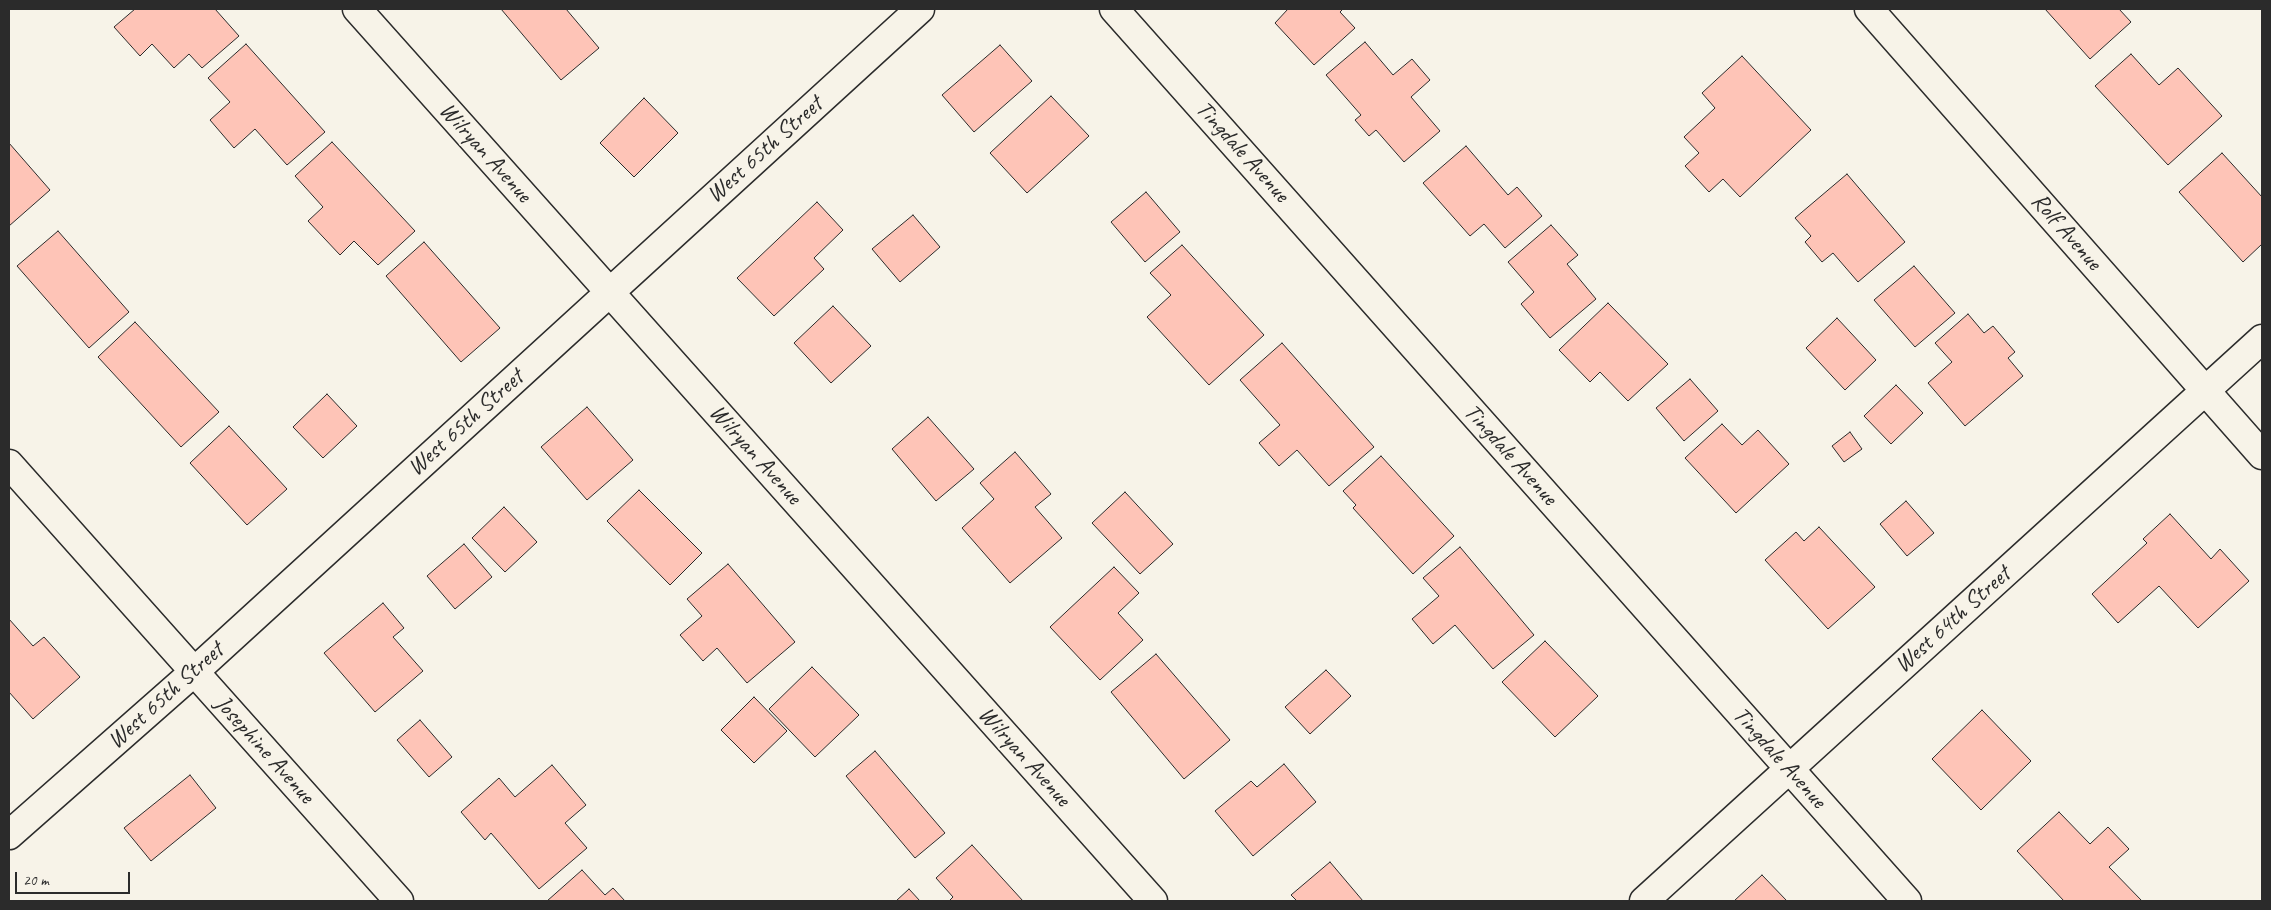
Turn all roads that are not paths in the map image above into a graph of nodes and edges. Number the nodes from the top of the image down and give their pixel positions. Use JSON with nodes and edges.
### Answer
{"nodes":[{"id":1,"x":357,"y":9,"type":"edge"},
{"id":2,"x":920,"y":9,"type":"edge"},
{"id":3,"x":1114,"y":9,"type":"edge"},
{"id":4,"x":1869,"y":9,"type":"edge"},
{"id":5,"x":609,"y":292,"type":"junction"},
{"id":6,"x":2262,"y":339,"type":"edge"},
{"id":7,"x":2205,"y":391,"type":"junction"},
{"id":8,"x":2262,"y":455,"type":"edge"},
{"id":9,"x":9,"y":464,"type":"edge"},
{"id":10,"x":194,"y":672,"type":"junction"},
{"id":11,"x":1790,"y":769,"type":"junction"},
{"id":12,"x":9,"y":835,"type":"edge"},
{"id":13,"x":399,"y":901,"type":"edge"},
{"id":14,"x":1153,"y":901,"type":"edge"},
{"id":15,"x":1644,"y":901,"type":"edge"},
{"id":16,"x":1907,"y":901,"type":"edge"}],
"edges":[{"from":1,"to":5,"type":"street","name":"Wilryan Avenue"},
{"from":2,"to":5,"type":"street","name":"West 65th Street"},
{"from":3,"to":11,"type":"street","name":"Tingdale Avenue"},
{"from":4,"to":7,"type":"street","name":"Rolf Avenue"},
{"from":5,"to":10,"type":"street","name":"West 65th Street"},
{"from":5,"to":14,"type":"street","name":"Wilryan Avenue"},
{"from":6,"to":7,"type":"street","name":"West 64th Street"},
{"from":7,"to":8,"type":"street","name":"Rolf Avenue"},
{"from":7,"to":11,"type":"street","name":"West 64th Street"},
{"from":9,"to":10,"type":"street","name":"Josephine Avenue"},
{"from":10,"to":12,"type":"street","name":"West 65th Street"},
{"from":10,"to":13,"type":"street","name":"Josephine Avenue"},
{"from":11,"to":15,"type":"street","name":"West 64th Street"},
{"from":11,"to":16,"type":"street","name":"Tingdale Avenue"}]}
